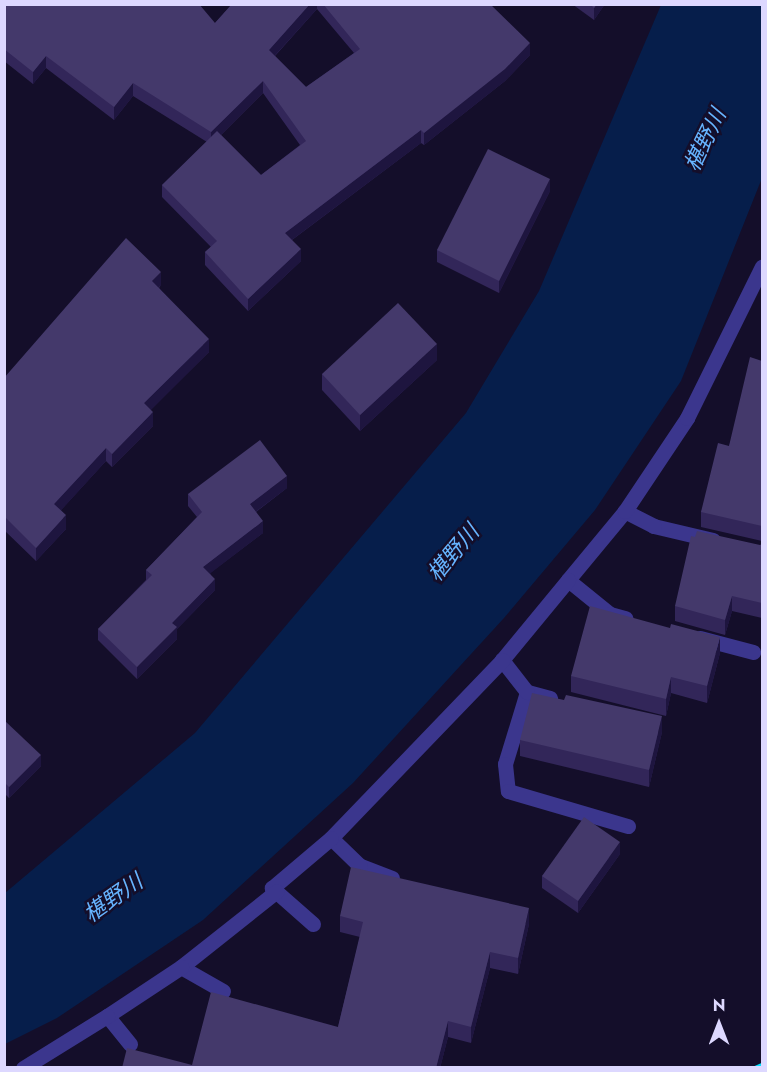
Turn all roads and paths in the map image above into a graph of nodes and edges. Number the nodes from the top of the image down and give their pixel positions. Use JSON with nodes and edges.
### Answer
{"nodes":[{"id":1,"x":762,"y":266,"type":"edge"},
{"id":2,"x":625,"y":511,"type":"junction"},
{"id":3,"x":730,"y":543,"type":"edge"},
{"id":4,"x":568,"y":580,"type":"junction"},
{"id":5,"x":643,"y":623,"type":"edge"},
{"id":6,"x":687,"y":634,"type":"edge"},
{"id":7,"x":753,"y":652,"type":"dead end"},
{"id":8,"x":502,"y":660,"type":"junction"},
{"id":9,"x":527,"y":692,"type":"junction"},
{"id":10,"x":571,"y":702,"type":"edge"},
{"id":11,"x":628,"y":826,"type":"dead end"},
{"id":12,"x":331,"y":838,"type":"junction"},
{"id":13,"x":403,"y":881,"type":"edge"},
{"id":14,"x":277,"y":891,"type":"junction"},
{"id":15,"x":313,"y":924,"type":"dead end"},
{"id":16,"x":181,"y":967,"type":"junction"},
{"id":17,"x":223,"y":991,"type":"dead end"},
{"id":18,"x":107,"y":1016,"type":"junction"},
{"id":19,"x":130,"y":1044,"type":"dead end"},
{"id":20,"x":21,"y":1067,"type":"edge"}],
"edges":[{"from":1,"to":2,"type":"street"},
{"from":2,"to":3,"type":"street"},
{"from":2,"to":4,"type":"street"},
{"from":4,"to":5,"type":"street"},
{"from":4,"to":8,"type":"street"},
{"from":6,"to":7,"type":"street"},
{"from":8,"to":9,"type":"street"},
{"from":8,"to":12,"type":"street"},
{"from":9,"to":10,"type":"street"},
{"from":9,"to":11,"type":"street"},
{"from":12,"to":13,"type":"street"},
{"from":12,"to":14,"type":"street"},
{"from":14,"to":15,"type":"street"},
{"from":14,"to":16,"type":"street"},
{"from":16,"to":17,"type":"street"},
{"from":16,"to":18,"type":"street"},
{"from":18,"to":19,"type":"street"},
{"from":18,"to":20,"type":"street"}]}
